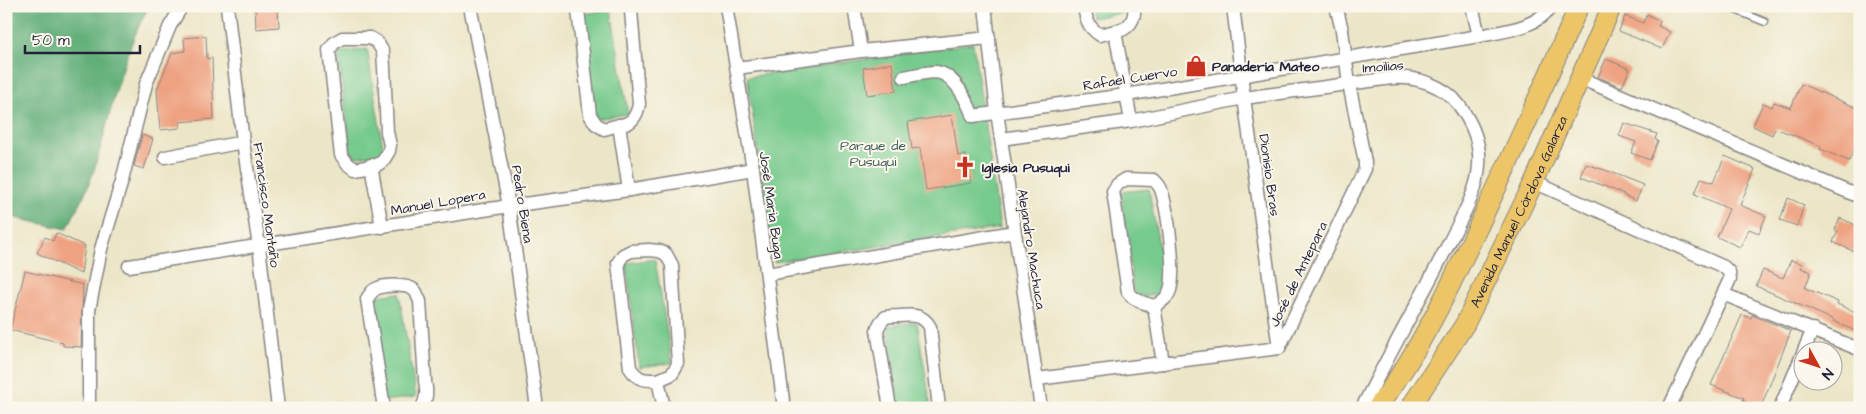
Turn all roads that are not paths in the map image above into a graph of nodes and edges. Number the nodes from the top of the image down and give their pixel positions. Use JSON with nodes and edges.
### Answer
{"nodes":[{"id":1,"x":182,"y":6,"type":"edge"},
{"id":2,"x":227,"y":6,"type":"edge"},
{"id":3,"x":470,"y":6,"type":"edge"},
{"id":4,"x":580,"y":6,"type":"edge"},
{"id":5,"x":629,"y":6,"type":"edge"},
{"id":6,"x":726,"y":6,"type":"edge"},
{"id":7,"x":854,"y":6,"type":"edge"},
{"id":8,"x":985,"y":6,"type":"edge"},
{"id":9,"x":1084,"y":6,"type":"edge"},
{"id":10,"x":1134,"y":6,"type":"edge"},
{"id":11,"x":1234,"y":6,"type":"edge"},
{"id":12,"x":1336,"y":6,"type":"edge"},
{"id":13,"x":1472,"y":6,"type":"edge"},
{"id":14,"x":1552,"y":6,"type":"edge"},
{"id":15,"x":1579,"y":6,"type":"edge"},
{"id":16,"x":1612,"y":6,"type":"edge"},
{"id":17,"x":1726,"y":6,"type":"edge"},
{"id":18,"x":1765,"y":22,"type":"dead end"},
{"id":19,"x":1115,"y":31,"type":"junction"},
{"id":20,"x":1479,"y":36,"type":"junction"},
{"id":21,"x":989,"y":38,"type":"junction"},
{"id":22,"x":862,"y":51,"type":"junction"},
{"id":23,"x":1346,"y":59,"type":"junction"},
{"id":24,"x":737,"y":68,"type":"junction"},
{"id":25,"x":1241,"y":75,"type":"junction"},
{"id":26,"x":904,"y":77,"type":"dead end"},
{"id":27,"x":1582,"y":78,"type":"junction"},
{"id":28,"x":1349,"y":84,"type":"junction"},
{"id":29,"x":1126,"y":95,"type":"junction"},
{"id":30,"x":1244,"y":98,"type":"junction"},
{"id":31,"x":997,"y":112,"type":"junction"},
{"id":32,"x":1131,"y":122,"type":"junction"},
{"id":33,"x":619,"y":125,"type":"junction"},
{"id":34,"x":1001,"y":139,"type":"junction"},
{"id":35,"x":243,"y":142,"type":"junction"},
{"id":36,"x":165,"y":157,"type":"dead end"},
{"id":37,"x":371,"y":165,"type":"junction"},
{"id":38,"x":753,"y":169,"type":"junction"},
{"id":39,"x":1534,"y":182,"type":"junction"},
{"id":40,"x":629,"y":190,"type":"junction"},
{"id":41,"x":1860,"y":197,"type":"edge"},
{"id":42,"x":509,"y":206,"type":"junction"},
{"id":43,"x":382,"y":227,"type":"junction"},
{"id":44,"x":1014,"y":232,"type":"junction"},
{"id":45,"x":259,"y":246,"type":"junction"},
{"id":46,"x":129,"y":266,"type":"dead end"},
{"id":47,"x":767,"y":274,"type":"junction"},
{"id":48,"x":1723,"y":294,"type":"junction"},
{"id":49,"x":1154,"y":306,"type":"junction"},
{"id":50,"x":1813,"y":329,"type":"junction"},
{"id":51,"x":1279,"y":348,"type":"junction"},
{"id":52,"x":1856,"y":348,"type":"dead end"},
{"id":53,"x":1163,"y":363,"type":"junction"},
{"id":54,"x":1037,"y":379,"type":"junction"},
{"id":55,"x":658,"y":380,"type":"junction"},
{"id":56,"x":89,"y":408,"type":"edge"},
{"id":57,"x":278,"y":408,"type":"edge"},
{"id":58,"x":384,"y":408,"type":"edge"},
{"id":59,"x":422,"y":408,"type":"edge"},
{"id":60,"x":537,"y":408,"type":"edge"},
{"id":61,"x":664,"y":408,"type":"edge"},
{"id":62,"x":784,"y":408,"type":"edge"},
{"id":63,"x":890,"y":408,"type":"edge"},
{"id":64,"x":939,"y":408,"type":"edge"},
{"id":65,"x":1041,"y":408,"type":"edge"},
{"id":66,"x":1362,"y":408,"type":"edge"},
{"id":67,"x":1377,"y":408,"type":"edge"},
{"id":68,"x":1410,"y":408,"type":"edge"},
{"id":69,"x":1669,"y":408,"type":"edge"},
{"id":70,"x":1780,"y":408,"type":"edge"}],
"edges":[{"from":1,"to":56,"type":"street"},
{"from":2,"to":35,"type":"street","name":"Francisco Montaño"},
{"from":3,"to":42,"type":"street","name":"Pedro Biena"},
{"from":4,"to":33,"type":"street"},
{"from":5,"to":33,"type":"street"},
{"from":6,"to":24,"type":"street","name":"José Maria Buga"},
{"from":7,"to":22,"type":"street"},
{"from":8,"to":21,"type":"street","name":"Alejandro Machuca"},
{"from":9,"to":19,"type":"street"},
{"from":10,"to":19,"type":"street"},
{"from":11,"to":25,"type":"street","name":"Dionisio Bras"},
{"from":12,"to":23,"type":"street","name":"José de Antepara"},
{"from":13,"to":20,"type":"street"},
{"from":14,"to":20,"type":"street","name":"Rafael Cuervo"},
{"from":15,"to":67,"type":"main road"},
{"from":16,"to":27,"type":"main road","name":"Avenida Manuel Córdova Galarza"},
{"from":17,"to":18,"type":"lane"},
{"from":19,"to":29,"type":"street"},
{"from":20,"to":23,"type":"street","name":"Rafael Cuervo"},
{"from":21,"to":22,"type":"street"},
{"from":21,"to":31,"type":"street","name":"Alejandro Machuca"},
{"from":22,"to":24,"type":"street"},
{"from":23,"to":25,"type":"street","name":"Rafael Cuervo"},
{"from":23,"to":28,"type":"street","name":"José de Antepara"},
{"from":24,"to":38,"type":"street","name":"José Maria Buga"},
{"from":25,"to":29,"type":"street","name":"Rafael Cuervo"},
{"from":25,"to":30,"type":"street","name":"Dionisio Bras"},
{"from":26,"to":31,"type":"street","name":"Rafael Cuervo"},
{"from":27,"to":39,"type":"main road","name":"Avenida Manuel Córdova Galarza"},
{"from":27,"to":41,"type":"street"},
{"from":28,"to":30,"type":"street","name":"Imoilias"},
{"from":28,"to":51,"type":"street","name":"José de Antepara"},
{"from":28,"to":66,"type":"street","name":"Imoilias"},
{"from":29,"to":31,"type":"street","name":"Rafael Cuervo"},
{"from":29,"to":32,"type":"street"},
{"from":30,"to":32,"type":"street","name":"Imoilias"},
{"from":30,"to":51,"type":"street","name":"Dionisio Bras"},
{"from":31,"to":34,"type":"street","name":"Alejandro Machuca"},
{"from":32,"to":34,"type":"street","name":"Imoilias"},
{"from":33,"to":40,"type":"street"},
{"from":34,"to":44,"type":"street","name":"Alejandro Machuca"},
{"from":35,"to":36,"type":"street"},
{"from":35,"to":45,"type":"street","name":"Francisco Montaño"},
{"from":37,"to":37,"type":"street"},
{"from":37,"to":43,"type":"street"},
{"from":38,"to":40,"type":"street","name":"Manuel Lopera"},
{"from":38,"to":47,"type":"street","name":"José Maria Buga"},
{"from":39,"to":48,"type":"street"},
{"from":39,"to":68,"type":"main road","name":"Avenida Manuel Córdova Galarza"},
{"from":40,"to":42,"type":"street","name":"Manuel Lopera"},
{"from":42,"to":43,"type":"street","name":"Manuel Lopera"},
{"from":42,"to":60,"type":"street","name":"Pedro Biena"},
{"from":43,"to":45,"type":"street","name":"Manuel Lopera"},
{"from":44,"to":47,"type":"street"},
{"from":44,"to":54,"type":"street","name":"Alejandro Machuca"},
{"from":45,"to":46,"type":"street","name":"Manuel Lopera"},
{"from":45,"to":57,"type":"street","name":"Francisco Montaño"},
{"from":47,"to":62,"type":"street","name":"José Maria Buga"},
{"from":48,"to":50,"type":"street"},
{"from":48,"to":69,"type":"street"},
{"from":49,"to":49,"type":"street"},
{"from":49,"to":53,"type":"street"},
{"from":50,"to":52,"type":"street"},
{"from":50,"to":70,"type":"street"},
{"from":51,"to":53,"type":"street","name":"José de Antepara"},
{"from":53,"to":54,"type":"street","name":"José de Antepara"},
{"from":54,"to":65,"type":"street","name":"Alejandro Machuca"},
{"from":55,"to":55,"type":"street"},
{"from":55,"to":61,"type":"street"},
{"from":58,"to":59,"type":"street"},
{"from":63,"to":64,"type":"street"}]}
